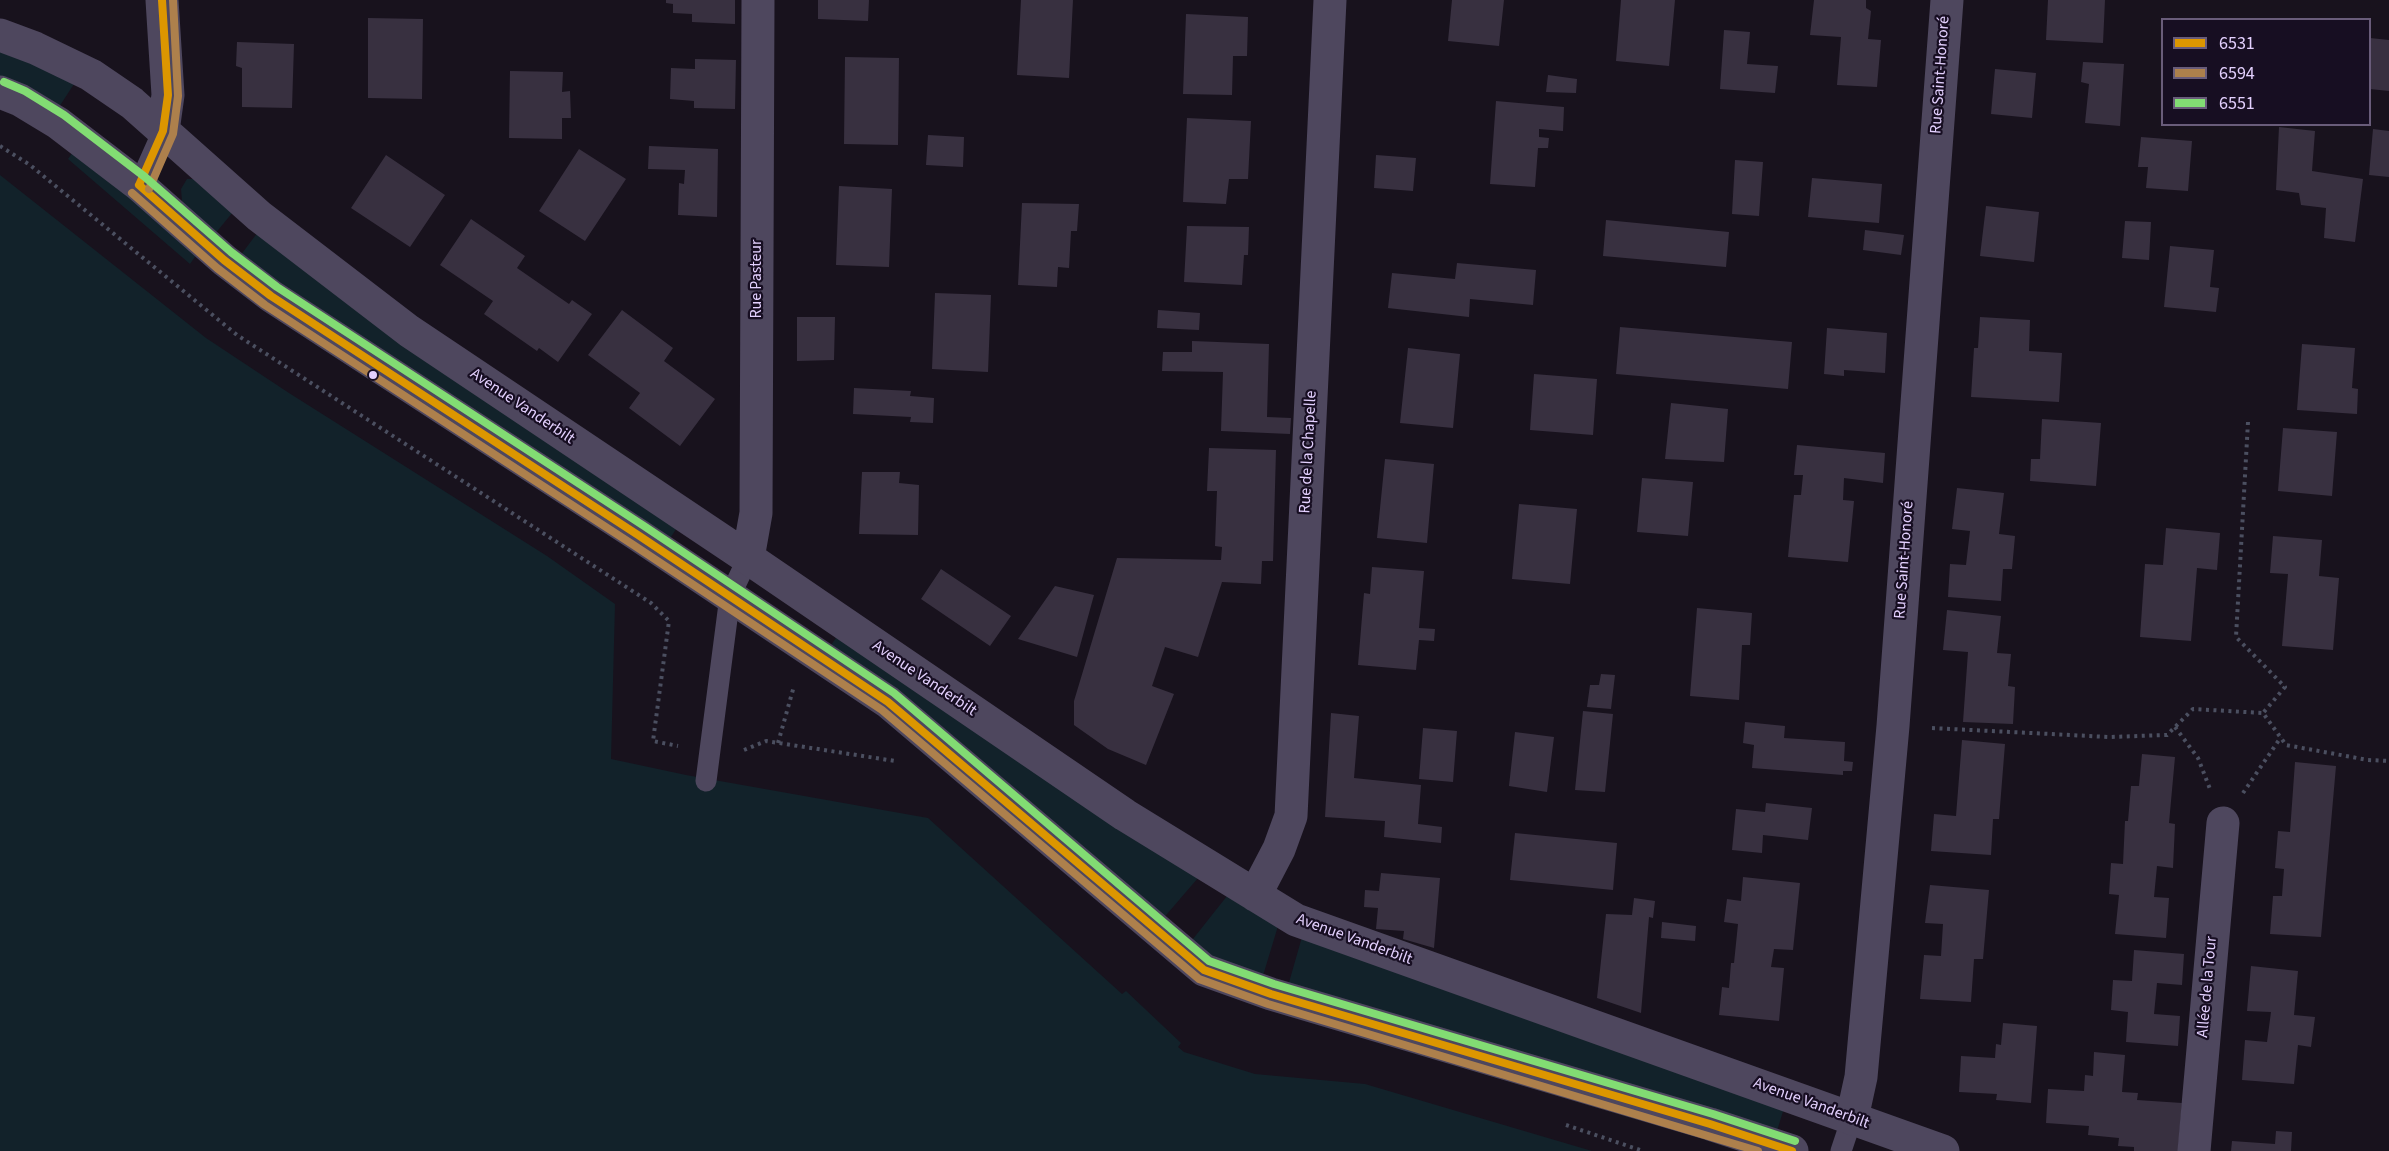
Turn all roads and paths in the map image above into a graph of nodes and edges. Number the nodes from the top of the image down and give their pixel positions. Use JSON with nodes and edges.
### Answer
{"nodes":[{"id":1,"x":162,"y":0,"type":"edge"},
{"id":2,"x":758,"y":0,"type":"edge"},
{"id":3,"x":1330,"y":0,"type":"edge"},
{"id":4,"x":1947,"y":0,"type":"edge"},
{"id":5,"x":0,"y":35,"type":"edge"},
{"id":6,"x":0,"y":92,"type":"edge"},
{"id":7,"x":162,"y":130,"type":"junction"},
{"id":8,"x":0,"y":146,"type":"edge"},
{"id":9,"x":139,"y":185,"type":"junction"},
{"id":10,"x":2248,"y":422,"type":"dead end"},
{"id":11,"x":748,"y":558,"type":"junction"},
{"id":12,"x":730,"y":596,"type":"junction"},
{"id":13,"x":797,"y":681,"type":"dead end"},
{"id":14,"x":2263,"y":713,"type":"junction"},
{"id":15,"x":1893,"y":726,"type":"junction"},
{"id":16,"x":2175,"y":727,"type":"junction"},
{"id":17,"x":2281,"y":737,"type":"junction"},
{"id":18,"x":778,"y":743,"type":"dead end"},
{"id":19,"x":680,"y":746,"type":"dead end"},
{"id":20,"x":2389,"y":761,"type":"edge"},
{"id":21,"x":706,"y":781,"type":"dead end"},
{"id":22,"x":2223,"y":823,"type":"junction"},
{"id":23,"x":1255,"y":895,"type":"junction"},
{"id":24,"x":1852,"y":1118,"type":"junction"},
{"id":25,"x":1792,"y":1151,"type":"edge"},
{"id":26,"x":1841,"y":1151,"type":"edge"},
{"id":27,"x":1943,"y":1151,"type":"edge"},
{"id":28,"x":2194,"y":1151,"type":"edge"}],
"edges":[{"from":1,"to":7,"type":"street"},
{"from":2,"to":11,"type":"street","name":"Rue Pasteur"},
{"from":3,"to":23,"type":"street","name":"Rue de la Chapelle"},
{"from":4,"to":15,"type":"street","name":"Rue Saint-Honoré"},
{"from":5,"to":7,"type":"street","name":"Avenue Vanderbilt"},
{"from":6,"to":9,"type":"street"},
{"from":7,"to":9,"type":"lane"},
{"from":7,"to":11,"type":"street","name":"Avenue Vanderbilt"},
{"from":8,"to":19,"type":"path"},
{"from":9,"to":12,"type":"street"},
{"from":10,"to":14,"type":"path"},
{"from":11,"to":12,"type":"lane"},
{"from":11,"to":23,"type":"street","name":"Avenue Vanderbilt"},
{"from":12,"to":21,"type":"lane"},
{"from":12,"to":25,"type":"street"},
{"from":13,"to":18,"type":"path"},
{"from":14,"to":16,"type":"path"},
{"from":14,"to":17,"type":"path"},
{"from":15,"to":16,"type":"path"},
{"from":15,"to":24,"type":"street","name":"Rue Saint-Honoré"},
{"from":16,"to":22,"type":"path"},
{"from":17,"to":20,"type":"path"},
{"from":17,"to":22,"type":"path"},
{"from":22,"to":28,"type":"street","name":"Allée de la Tour"},
{"from":23,"to":24,"type":"street","name":"Avenue Vanderbilt"},
{"from":24,"to":26,"type":"lane"},
{"from":24,"to":27,"type":"street","name":"Avenue Vanderbilt"}]}
